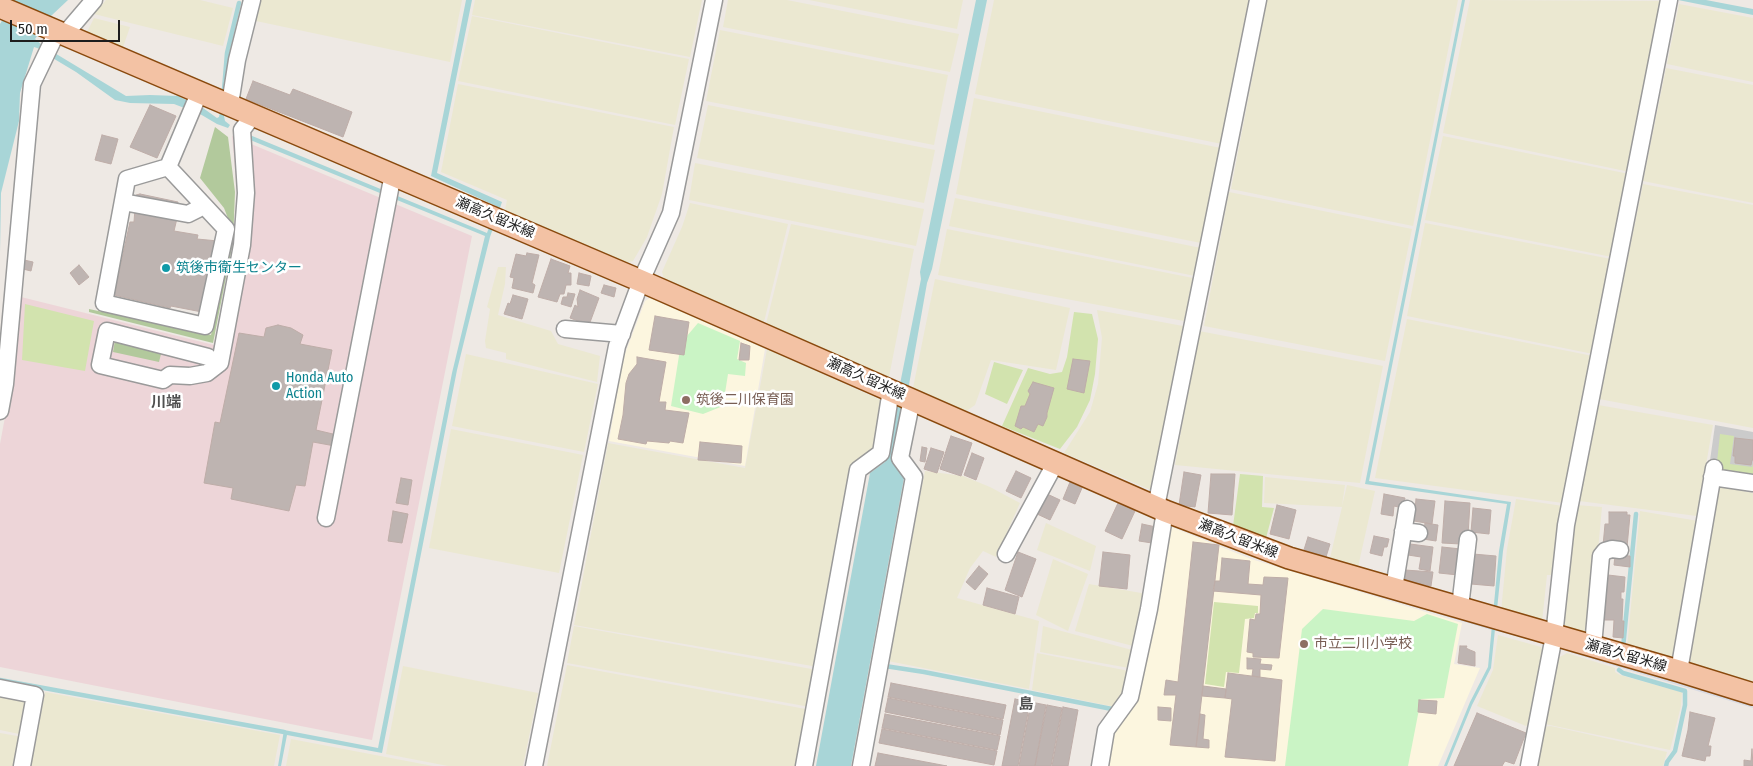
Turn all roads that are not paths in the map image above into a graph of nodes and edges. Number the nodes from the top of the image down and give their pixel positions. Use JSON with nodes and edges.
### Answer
{"nodes":[{"id":1,"x":94,"y":0,"type":"edge"},
{"id":2,"x":252,"y":0,"type":"edge"},
{"id":3,"x":714,"y":0,"type":"edge"},
{"id":4,"x":1258,"y":0,"type":"edge"},
{"id":5,"x":1669,"y":0,"type":"edge"},
{"id":6,"x":4,"y":9,"type":"edge"},
{"id":7,"x":58,"y":34,"type":"junction"},
{"id":8,"x":200,"y":91,"type":"junction"},
{"id":9,"x":230,"y":104,"type":"junction"},
{"id":10,"x":254,"y":114,"type":"junction"},
{"id":11,"x":168,"y":167,"type":"junction"},
{"id":12,"x":392,"y":180,"type":"junction"},
{"id":13,"x":200,"y":201,"type":"junction"},
{"id":14,"x":123,"y":202,"type":"junction"},
{"id":15,"x":641,"y":281,"type":"junction"},
{"id":16,"x":565,"y":329,"type":"dead end"},
{"id":17,"x":622,"y":334,"type":"junction"},
{"id":18,"x":208,"y":357,"type":"dead end"},
{"id":19,"x":891,"y":390,"type":"junction"},
{"id":20,"x":912,"y":399,"type":"junction"},
{"id":21,"x":0,"y":411,"type":"edge"},
{"id":22,"x":1056,"y":462,"type":"junction"},
{"id":23,"x":1753,"y":484,"type":"edge"},
{"id":24,"x":1161,"y":509,"type":"junction"},
{"id":25,"x":1407,"y":509,"type":"dead end"},
{"id":26,"x":326,"y":518,"type":"dead end"},
{"id":27,"x":1468,"y":539,"type":"dead end"},
{"id":28,"x":1620,"y":550,"type":"dead end"},
{"id":29,"x":1006,"y":554,"type":"dead end"},
{"id":30,"x":1394,"y":588,"type":"junction"},
{"id":31,"x":1460,"y":608,"type":"junction"},
{"id":32,"x":1554,"y":636,"type":"junction"},
{"id":33,"x":1593,"y":646,"type":"junction"},
{"id":34,"x":1679,"y":671,"type":"junction"},
{"id":35,"x":0,"y":688,"type":"edge"},
{"id":36,"x":1753,"y":694,"type":"edge"},
{"id":37,"x":22,"y":766,"type":"edge"},
{"id":38,"x":534,"y":766,"type":"edge"},
{"id":39,"x":804,"y":766,"type":"edge"},
{"id":40,"x":861,"y":766,"type":"edge"},
{"id":41,"x":1100,"y":766,"type":"edge"},
{"id":42,"x":1529,"y":766,"type":"edge"}],
"edges":[{"from":1,"to":7,"type":"street"},
{"from":2,"to":9,"type":"street"},
{"from":3,"to":15,"type":"street"},
{"from":4,"to":24,"type":"street"},
{"from":5,"to":32,"type":"street"},
{"from":6,"to":7,"type":"main road","name":"瀬高久留米線"},
{"from":7,"to":8,"type":"main road","name":"瀬高久留米線"},
{"from":7,"to":21,"type":"street"},
{"from":8,"to":9,"type":"main road","name":"瀬高久留米線"},
{"from":8,"to":11,"type":"street"},
{"from":9,"to":10,"type":"main road","name":"瀬高久留米線"},
{"from":10,"to":12,"type":"main road","name":"瀬高久留米線"},
{"from":10,"to":18,"type":"street"},
{"from":11,"to":13,"type":"street"},
{"from":11,"to":14,"type":"street"},
{"from":12,"to":15,"type":"main road","name":"瀬高久留米線"},
{"from":12,"to":26,"type":"street"},
{"from":13,"to":14,"type":"street"},
{"from":13,"to":14,"type":"street"},
{"from":15,"to":17,"type":"street"},
{"from":15,"to":19,"type":"main road","name":"瀬高久留米線"},
{"from":16,"to":17,"type":"street"},
{"from":17,"to":38,"type":"street"},
{"from":19,"to":20,"type":"main road","name":"瀬高久留米線"},
{"from":19,"to":39,"type":"street"},
{"from":20,"to":22,"type":"main road","name":"瀬高久留米線"},
{"from":20,"to":40,"type":"street"},
{"from":22,"to":24,"type":"main road","name":"瀬高久留米線"},
{"from":22,"to":29,"type":"street"},
{"from":23,"to":34,"type":"street"},
{"from":24,"to":30,"type":"main road","name":"瀬高久留米線"},
{"from":24,"to":41,"type":"street"},
{"from":25,"to":30,"type":"street"},
{"from":27,"to":31,"type":"street"},
{"from":28,"to":33,"type":"street"},
{"from":30,"to":31,"type":"main road","name":"瀬高久留米線"},
{"from":31,"to":32,"type":"main road","name":"瀬高久留米線"},
{"from":32,"to":33,"type":"main road","name":"瀬高久留米線"},
{"from":32,"to":42,"type":"street"},
{"from":33,"to":34,"type":"main road","name":"瀬高久留米線"},
{"from":34,"to":36,"type":"main road","name":"瀬高久留米線"},
{"from":35,"to":37,"type":"street"}]}
